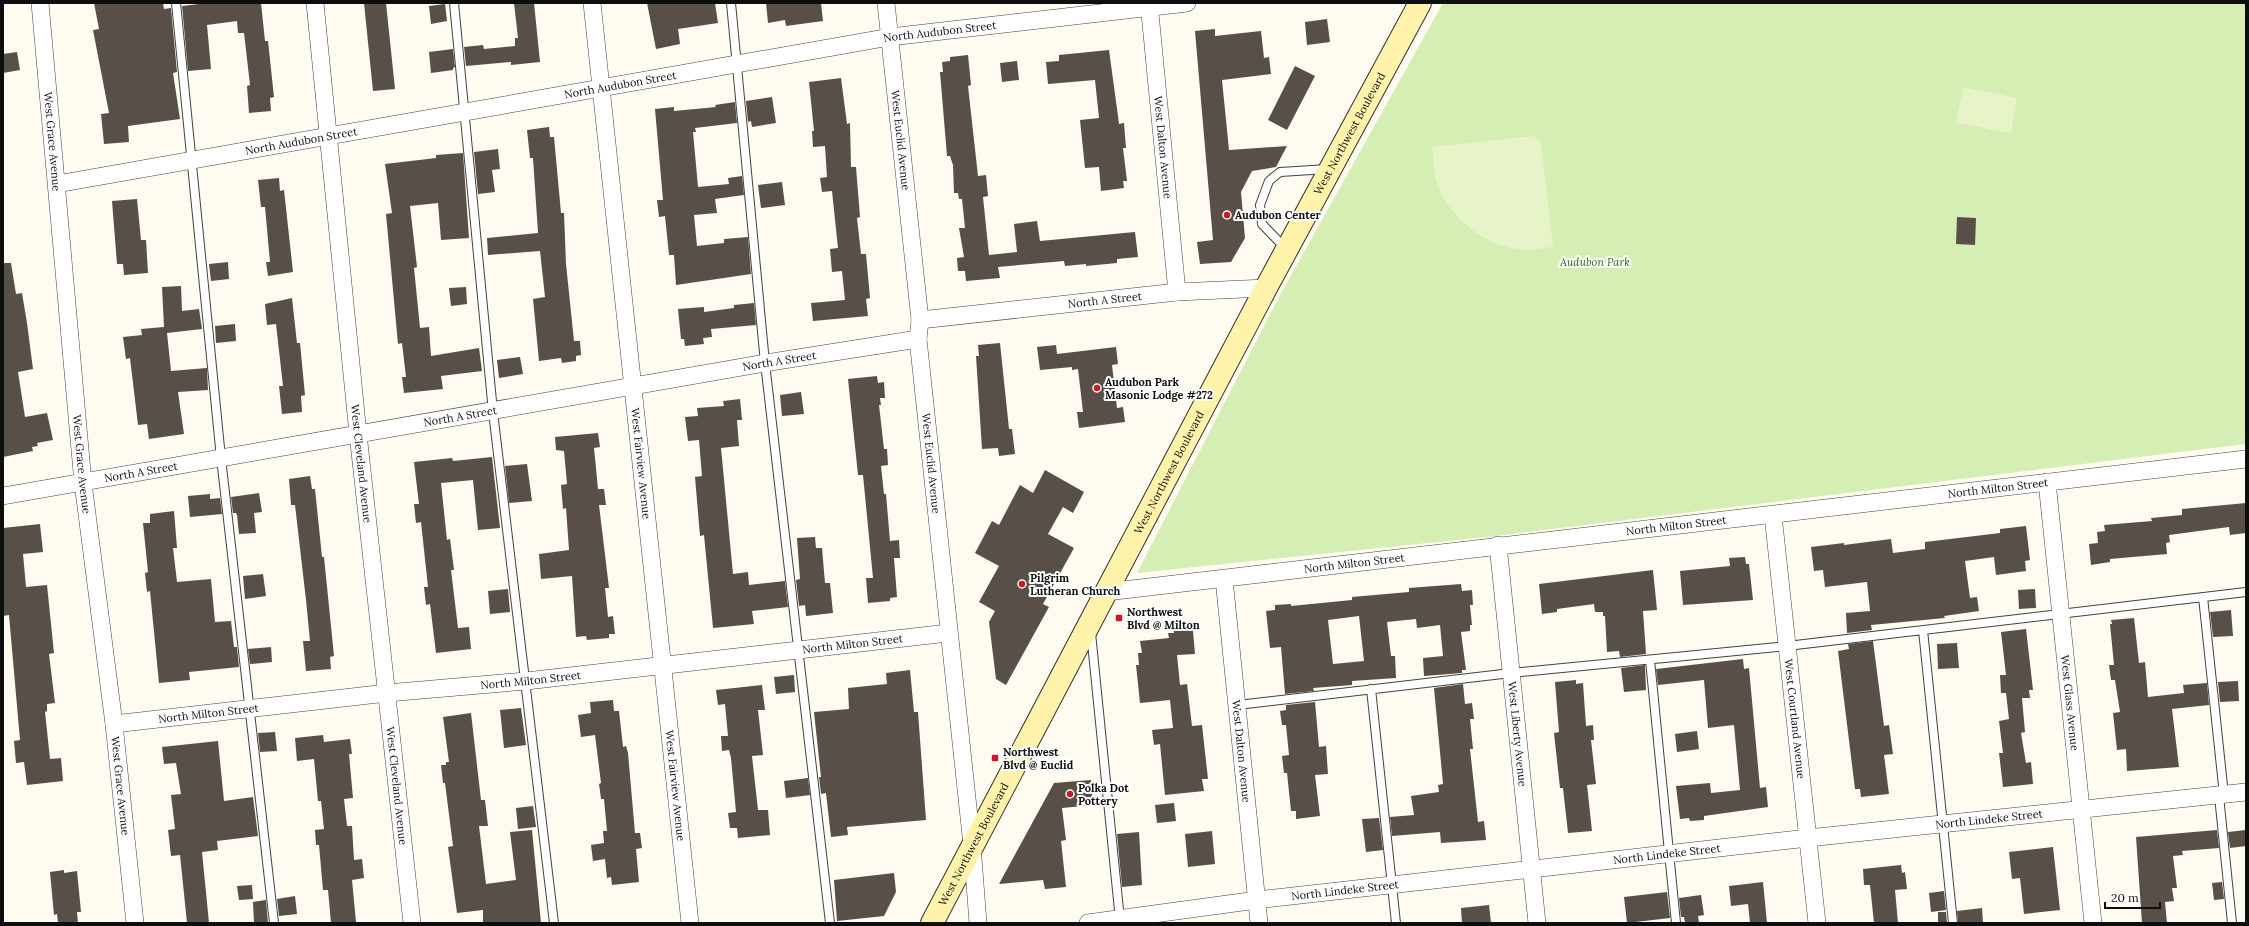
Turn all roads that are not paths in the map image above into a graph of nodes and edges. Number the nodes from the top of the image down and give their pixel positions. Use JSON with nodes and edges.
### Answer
{"nodes":[{"id":1,"x":40,"y":3,"type":"edge"},
{"id":2,"x":176,"y":3,"type":"edge"},
{"id":3,"x":315,"y":3,"type":"edge"},
{"id":4,"x":454,"y":3,"type":"edge"},
{"id":5,"x":592,"y":3,"type":"edge"},
{"id":6,"x":731,"y":3,"type":"edge"},
{"id":7,"x":886,"y":3,"type":"edge"},
{"id":8,"x":1187,"y":3,"type":"edge"},
{"id":9,"x":1420,"y":3,"type":"edge"},
{"id":10,"x":1149,"y":5,"type":"edge"},
{"id":11,"x":890,"y":37,"type":"junction"},
{"id":12,"x":737,"y":63,"type":"junction"},
{"id":13,"x":600,"y":88,"type":"junction"},
{"id":14,"x":466,"y":111,"type":"junction"},
{"id":15,"x":330,"y":135,"type":"junction"},
{"id":16,"x":192,"y":158,"type":"junction"},
{"id":17,"x":1330,"y":169,"type":"junction"},
{"id":18,"x":57,"y":184,"type":"junction"},
{"id":19,"x":1287,"y":249,"type":"junction"},
{"id":20,"x":1266,"y":288,"type":"junction"},
{"id":21,"x":1177,"y":292,"type":"junction"},
{"id":22,"x":920,"y":320,"type":"junction"},
{"id":23,"x":918,"y":339,"type":"junction"},
{"id":24,"x":765,"y":363,"type":"junction"},
{"id":25,"x":632,"y":387,"type":"junction"},
{"id":26,"x":493,"y":412,"type":"junction"},
{"id":27,"x":358,"y":434,"type":"junction"},
{"id":28,"x":221,"y":458,"type":"junction"},
{"id":29,"x":2246,"y":459,"type":"edge"},
{"id":30,"x":2047,"y":482,"type":"junction"},
{"id":31,"x":83,"y":483,"type":"junction"},
{"id":32,"x":3,"y":496,"type":"edge"},
{"id":33,"x":1773,"y":515,"type":"junction"},
{"id":34,"x":1498,"y":546,"type":"junction"},
{"id":35,"x":1224,"y":579,"type":"junction"},
{"id":36,"x":1106,"y":592,"type":"junction"},
{"id":37,"x":2246,"y":592,"type":"edge"},
{"id":38,"x":2203,"y":597,"type":"junction"},
{"id":39,"x":2061,"y":614,"type":"junction"},
{"id":40,"x":1090,"y":624,"type":"junction"},
{"id":41,"x":1923,"y":630,"type":"junction"},
{"id":42,"x":948,"y":633,"type":"junction"},
{"id":43,"x":1787,"y":646,"type":"junction"},
{"id":44,"x":798,"y":650,"type":"junction"},
{"id":45,"x":1650,"y":660,"type":"junction"},
{"id":46,"x":662,"y":664,"type":"junction"},
{"id":47,"x":1511,"y":673,"type":"junction"},
{"id":48,"x":526,"y":681,"type":"junction"},
{"id":49,"x":1371,"y":690,"type":"junction"},
{"id":50,"x":387,"y":693,"type":"junction"},
{"id":51,"x":1238,"y":705,"type":"junction"},
{"id":52,"x":250,"y":708,"type":"junction"},
{"id":53,"x":114,"y":724,"type":"junction"},
{"id":54,"x":2246,"y":792,"type":"edge"},
{"id":55,"x":2221,"y":796,"type":"junction"},
{"id":56,"x":2081,"y":809,"type":"junction"},
{"id":57,"x":1942,"y":824,"type":"junction"},
{"id":58,"x":1808,"y":838,"type":"junction"},
{"id":59,"x":972,"y":845,"type":"junction"},
{"id":60,"x":1668,"y":855,"type":"junction"},
{"id":61,"x":1532,"y":871,"type":"junction"},
{"id":62,"x":1392,"y":886,"type":"junction"},
{"id":63,"x":1257,"y":900,"type":"junction"},
{"id":64,"x":1120,"y":921,"type":"edge"},
{"id":65,"x":135,"y":923,"type":"edge"},
{"id":66,"x":274,"y":923,"type":"edge"},
{"id":67,"x":412,"y":923,"type":"edge"},
{"id":68,"x":554,"y":923,"type":"edge"},
{"id":69,"x":690,"y":923,"type":"edge"},
{"id":70,"x":830,"y":923,"type":"edge"},
{"id":71,"x":932,"y":923,"type":"edge"},
{"id":72,"x":978,"y":923,"type":"edge"},
{"id":73,"x":1088,"y":923,"type":"edge"},
{"id":74,"x":1259,"y":923,"type":"edge"},
{"id":75,"x":1396,"y":923,"type":"edge"},
{"id":76,"x":1537,"y":923,"type":"edge"},
{"id":77,"x":1676,"y":923,"type":"edge"},
{"id":78,"x":1817,"y":923,"type":"edge"},
{"id":79,"x":1953,"y":923,"type":"edge"},
{"id":80,"x":2093,"y":923,"type":"edge"},
{"id":81,"x":2232,"y":923,"type":"edge"}],
"edges":[{"from":1,"to":18,"type":"street","name":"West Grace Avenue"},
{"from":2,"to":16,"type":"lane"},
{"from":3,"to":15,"type":"street","name":"West Cleveland Avenue"},
{"from":4,"to":14,"type":"lane"},
{"from":5,"to":13,"type":"street","name":"West Fairview Avenue"},
{"from":6,"to":12,"type":"lane"},
{"from":7,"to":11,"type":"street","name":"West Euclid Avenue"},
{"from":8,"to":10,"type":"street","name":"North Audubon Street"},
{"from":9,"to":17,"type":"main road","name":"West Northwest Boulevard"},
{"from":10,"to":11,"type":"street","name":"North Audubon Street"},
{"from":10,"to":21,"type":"street","name":"West Dalton Avenue"},
{"from":11,"to":12,"type":"street","name":"North Audubon Street"},
{"from":11,"to":22,"type":"street","name":"West Euclid Avenue"},
{"from":12,"to":13,"type":"street","name":"North Audubon Street"},
{"from":12,"to":24,"type":"lane"},
{"from":13,"to":14,"type":"street","name":"North Audubon Street"},
{"from":13,"to":25,"type":"street","name":"West Fairview Avenue"},
{"from":14,"to":15,"type":"street","name":"North Audubon Street"},
{"from":14,"to":26,"type":"lane"},
{"from":15,"to":16,"type":"street","name":"North Audubon Street"},
{"from":15,"to":27,"type":"street","name":"West Cleveland Avenue"},
{"from":16,"to":18,"type":"street","name":"North Audubon Street"},
{"from":16,"to":28,"type":"lane"},
{"from":17,"to":19,"type":"main road","name":"West Northwest Boulevard"},
{"from":17,"to":19,"type":"lane"},
{"from":18,"to":31,"type":"street","name":"West Grace Avenue"},
{"from":19,"to":20,"type":"main road","name":"West Northwest Boulevard"},
{"from":20,"to":21,"type":"street","name":"North A Street"},
{"from":20,"to":36,"type":"main road","name":"West Northwest Boulevard"},
{"from":21,"to":22,"type":"street","name":"North A Street"},
{"from":22,"to":23,"type":"street","name":"West Euclid Avenue"},
{"from":23,"to":24,"type":"street","name":"North A Street"},
{"from":23,"to":42,"type":"street","name":"West Euclid Avenue"},
{"from":24,"to":25,"type":"street","name":"North A Street"},
{"from":24,"to":44,"type":"lane"},
{"from":25,"to":26,"type":"street","name":"North A Street"},
{"from":25,"to":46,"type":"street","name":"West Fairview Avenue"},
{"from":26,"to":27,"type":"street","name":"North A Street"},
{"from":26,"to":48,"type":"lane"},
{"from":27,"to":28,"type":"street","name":"North A Street"},
{"from":27,"to":50,"type":"street","name":"West Cleveland Avenue"},
{"from":28,"to":31,"type":"street","name":"North A Street"},
{"from":28,"to":52,"type":"lane"},
{"from":29,"to":30,"type":"street","name":"North Milton Street"},
{"from":30,"to":33,"type":"street","name":"North Milton Street"},
{"from":30,"to":39,"type":"street","name":"West Glass Avenue"},
{"from":31,"to":32,"type":"street","name":"North A Street"},
{"from":31,"to":53,"type":"street","name":"West Grace Avenue"},
{"from":33,"to":34,"type":"street","name":"North Milton Street"},
{"from":33,"to":43,"type":"street","name":"West Courtland Avenue"},
{"from":34,"to":35,"type":"street","name":"North Milton Street"},
{"from":34,"to":47,"type":"street","name":"West Liberty Avenue"},
{"from":35,"to":36,"type":"street","name":"North Milton Street"},
{"from":35,"to":51,"type":"street","name":"West Dalton Avenue"},
{"from":36,"to":40,"type":"main road","name":"West Northwest Boulevard"},
{"from":37,"to":38,"type":"lane"},
{"from":38,"to":39,"type":"lane"},
{"from":38,"to":55,"type":"lane"},
{"from":39,"to":41,"type":"lane"},
{"from":39,"to":56,"type":"street","name":"West Glass Avenue"},
{"from":40,"to":59,"type":"main road","name":"West Northwest Boulevard"},
{"from":40,"to":64,"type":"lane"},
{"from":41,"to":43,"type":"lane"},
{"from":41,"to":57,"type":"lane"},
{"from":42,"to":44,"type":"street","name":"North Milton Street"},
{"from":42,"to":59,"type":"street","name":"West Euclid Avenue"},
{"from":43,"to":45,"type":"lane"},
{"from":43,"to":58,"type":"street","name":"West Courtland Avenue"},
{"from":44,"to":46,"type":"street","name":"North Milton Street"},
{"from":44,"to":70,"type":"lane"},
{"from":45,"to":47,"type":"lane"},
{"from":45,"to":60,"type":"lane"},
{"from":46,"to":48,"type":"street","name":"North Milton Street"},
{"from":46,"to":69,"type":"street","name":"West Fairview Avenue"},
{"from":47,"to":49,"type":"lane"},
{"from":47,"to":61,"type":"street","name":"West Liberty Avenue"},
{"from":48,"to":50,"type":"street","name":"North Milton Street"},
{"from":48,"to":68,"type":"lane"},
{"from":49,"to":51,"type":"lane"},
{"from":49,"to":62,"type":"lane"},
{"from":50,"to":52,"type":"street","name":"North Milton Street"},
{"from":50,"to":67,"type":"street","name":"West Cleveland Avenue"},
{"from":51,"to":63,"type":"street","name":"West Dalton Avenue"},
{"from":52,"to":53,"type":"street","name":"North Milton Street"},
{"from":52,"to":66,"type":"lane"},
{"from":53,"to":65,"type":"street","name":"West Grace Avenue"},
{"from":54,"to":55,"type":"street","name":"North Lindeke Street"},
{"from":55,"to":56,"type":"street","name":"North Lindeke Street"},
{"from":55,"to":81,"type":"lane"},
{"from":56,"to":57,"type":"street","name":"North Lindeke Street"},
{"from":56,"to":80,"type":"street","name":"West Glass Avenue"},
{"from":57,"to":58,"type":"street","name":"North Lindeke Street"},
{"from":57,"to":79,"type":"lane"},
{"from":58,"to":60,"type":"street","name":"North Lindeke Street"},
{"from":58,"to":78,"type":"street","name":"West Courtland Avenue"},
{"from":59,"to":71,"type":"main road","name":"West Northwest Boulevard"},
{"from":59,"to":72,"type":"street","name":"West Euclid Avenue"},
{"from":60,"to":61,"type":"street","name":"North Lindeke Street"},
{"from":60,"to":77,"type":"lane"},
{"from":61,"to":62,"type":"street","name":"North Lindeke Street"},
{"from":61,"to":76,"type":"street","name":"West Liberty Avenue"},
{"from":62,"to":63,"type":"street","name":"North Lindeke Street"},
{"from":62,"to":75,"type":"lane"},
{"from":63,"to":64,"type":"street","name":"North Lindeke Street"},
{"from":63,"to":74,"type":"street","name":"West Dalton Avenue"},
{"from":64,"to":73,"type":"street","name":"North Lindeke Street"}]}
